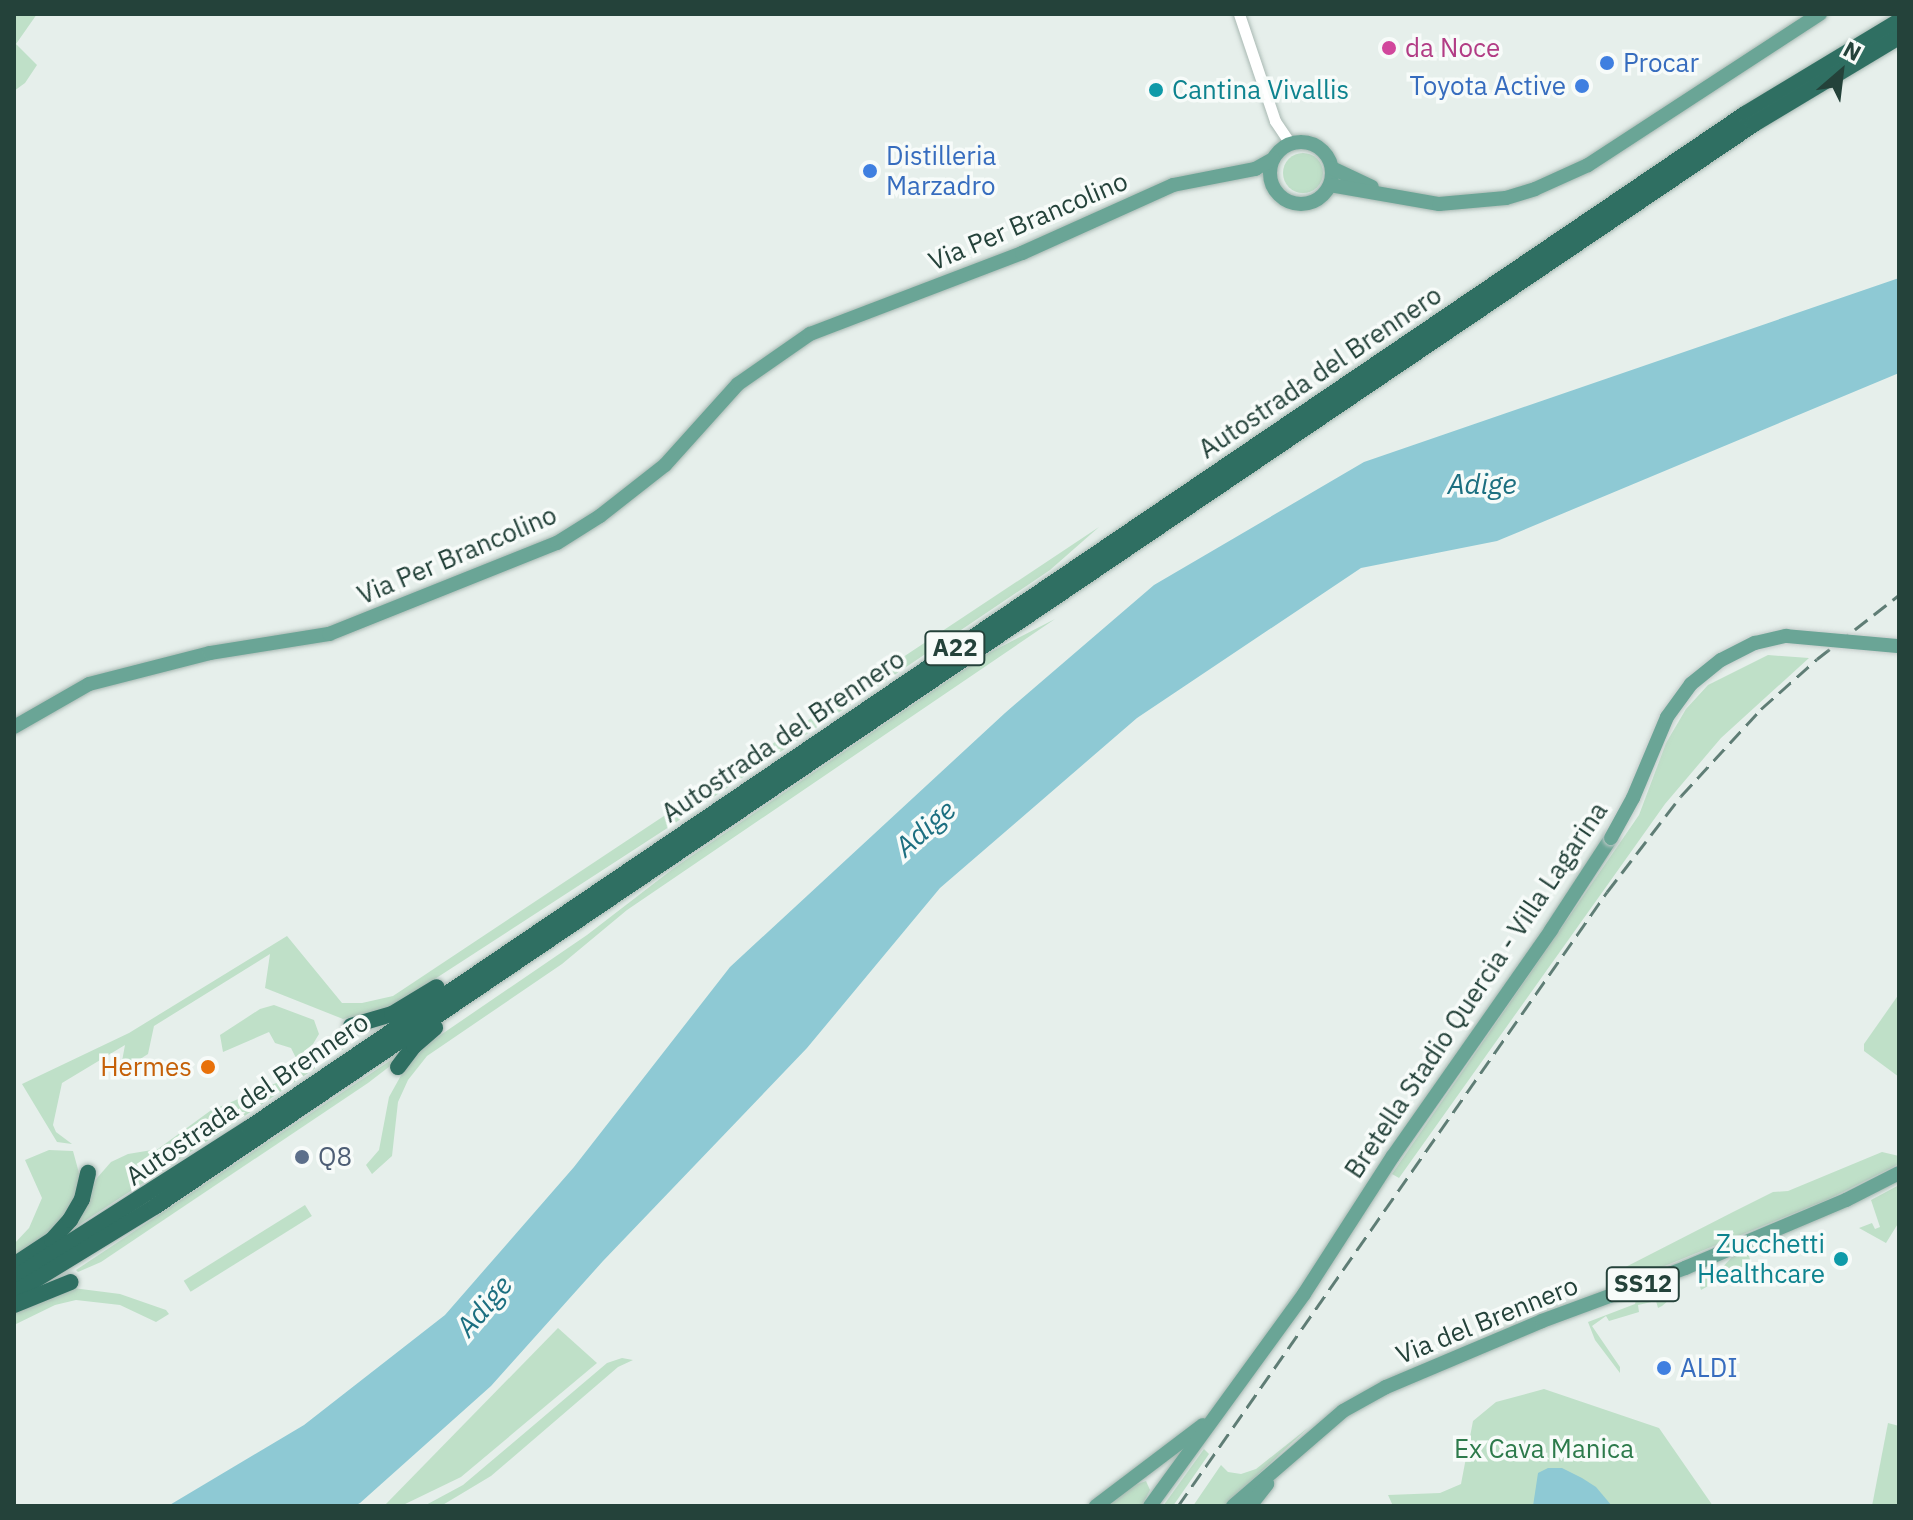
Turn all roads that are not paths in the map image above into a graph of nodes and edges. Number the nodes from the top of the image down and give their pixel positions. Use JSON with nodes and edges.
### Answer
{"nodes":[{"id":1,"x":1239,"y":14,"type":"edge"},
{"id":2,"x":1820,"y":14,"type":"edge"},
{"id":3,"x":1899,"y":21,"type":"edge"},
{"id":4,"x":1899,"y":37,"type":"edge"},
{"id":5,"x":1290,"y":143,"type":"junction"},
{"id":6,"x":1273,"y":159,"type":"junction"},
{"id":7,"x":1332,"y":168,"type":"junction"},
{"id":8,"x":1270,"y":177,"type":"junction"},
{"id":9,"x":1197,"y":180,"type":"junction"},
{"id":10,"x":1330,"y":185,"type":"junction"},
{"id":11,"x":1383,"y":193,"type":"junction"},
{"id":12,"x":1899,"y":646,"type":"edge"},
{"id":13,"x":14,"y":727,"type":"edge"},
{"id":14,"x":520,"y":944,"type":"junction"},
{"id":15,"x":513,"y":965,"type":"junction"},
{"id":16,"x":351,"y":1026,"type":"dead end"},
{"id":17,"x":398,"y":1067,"type":"dead end"},
{"id":18,"x":88,"y":1173,"type":"dead end"},
{"id":19,"x":1899,"y":1173,"type":"edge"},
{"id":20,"x":14,"y":1265,"type":"edge"},
{"id":21,"x":14,"y":1278,"type":"edge"},
{"id":22,"x":71,"y":1282,"type":"dead end"},
{"id":23,"x":14,"y":1293,"type":"edge"},
{"id":24,"x":14,"y":1305,"type":"edge"},
{"id":25,"x":1213,"y":1418,"type":"junction"},
{"id":26,"x":1285,"y":1462,"type":"junction"},
{"id":27,"x":1096,"y":1506,"type":"edge"},
{"id":28,"x":1150,"y":1506,"type":"edge"},
{"id":29,"x":1233,"y":1506,"type":"edge"},
{"id":30,"x":1250,"y":1506,"type":"edge"},
{"id":31,"x":1263,"y":1506,"type":"edge"}],
"edges":[{"from":1,"to":5,"type":"street"},
{"from":2,"to":11,"type":"main road"},
{"from":3,"to":14,"type":"highway","name":"Autostrada del Brennero","number":"A22"},
{"from":4,"to":15,"type":"highway","name":"Autostrada del Brennero","number":"A22"},
{"from":5,"to":6,"type":"main road"},
{"from":5,"to":7,"type":"main road"},
{"from":6,"to":8,"type":"main road"},
{"from":6,"to":9,"type":"main road"},
{"from":7,"to":10,"type":"main road"},
{"from":7,"to":11,"type":"main road"},
{"from":8,"to":9,"type":"main road"},
{"from":8,"to":10,"type":"main road"},
{"from":9,"to":13,"type":"main road","name":"Via Per Brancolino"},
{"from":10,"to":11,"type":"main road"},
{"from":12,"to":25,"type":"main road","name":"Bretella Stadio Quercia - Villa Lagarina","bridge":true},
{"from":14,"to":16,"type":"highway"},
{"from":14,"to":21,"type":"highway","name":"Autostrada del Brennero","number":"A22"},
{"from":15,"to":17,"type":"highway"},
{"from":15,"to":23,"type":"highway","name":"Autostrada del Brennero","number":"A22"},
{"from":18,"to":20,"type":"highway"},
{"from":19,"to":26,"type":"main road","name":"Via del Brennero","number":"SS12"},
{"from":22,"to":24,"type":"highway"},
{"from":25,"to":27,"type":"main road","name":"Bretella Stadio Quercia - Villa Lagarina"},
{"from":25,"to":28,"type":"main road","name":"Bretella Stadio Quercia - Villa Lagarina"},
{"from":26,"to":29,"type":"main road"},
{"from":26,"to":30,"type":"main road","number":"SS12"},
{"from":26,"to":31,"type":"main road"}]}
